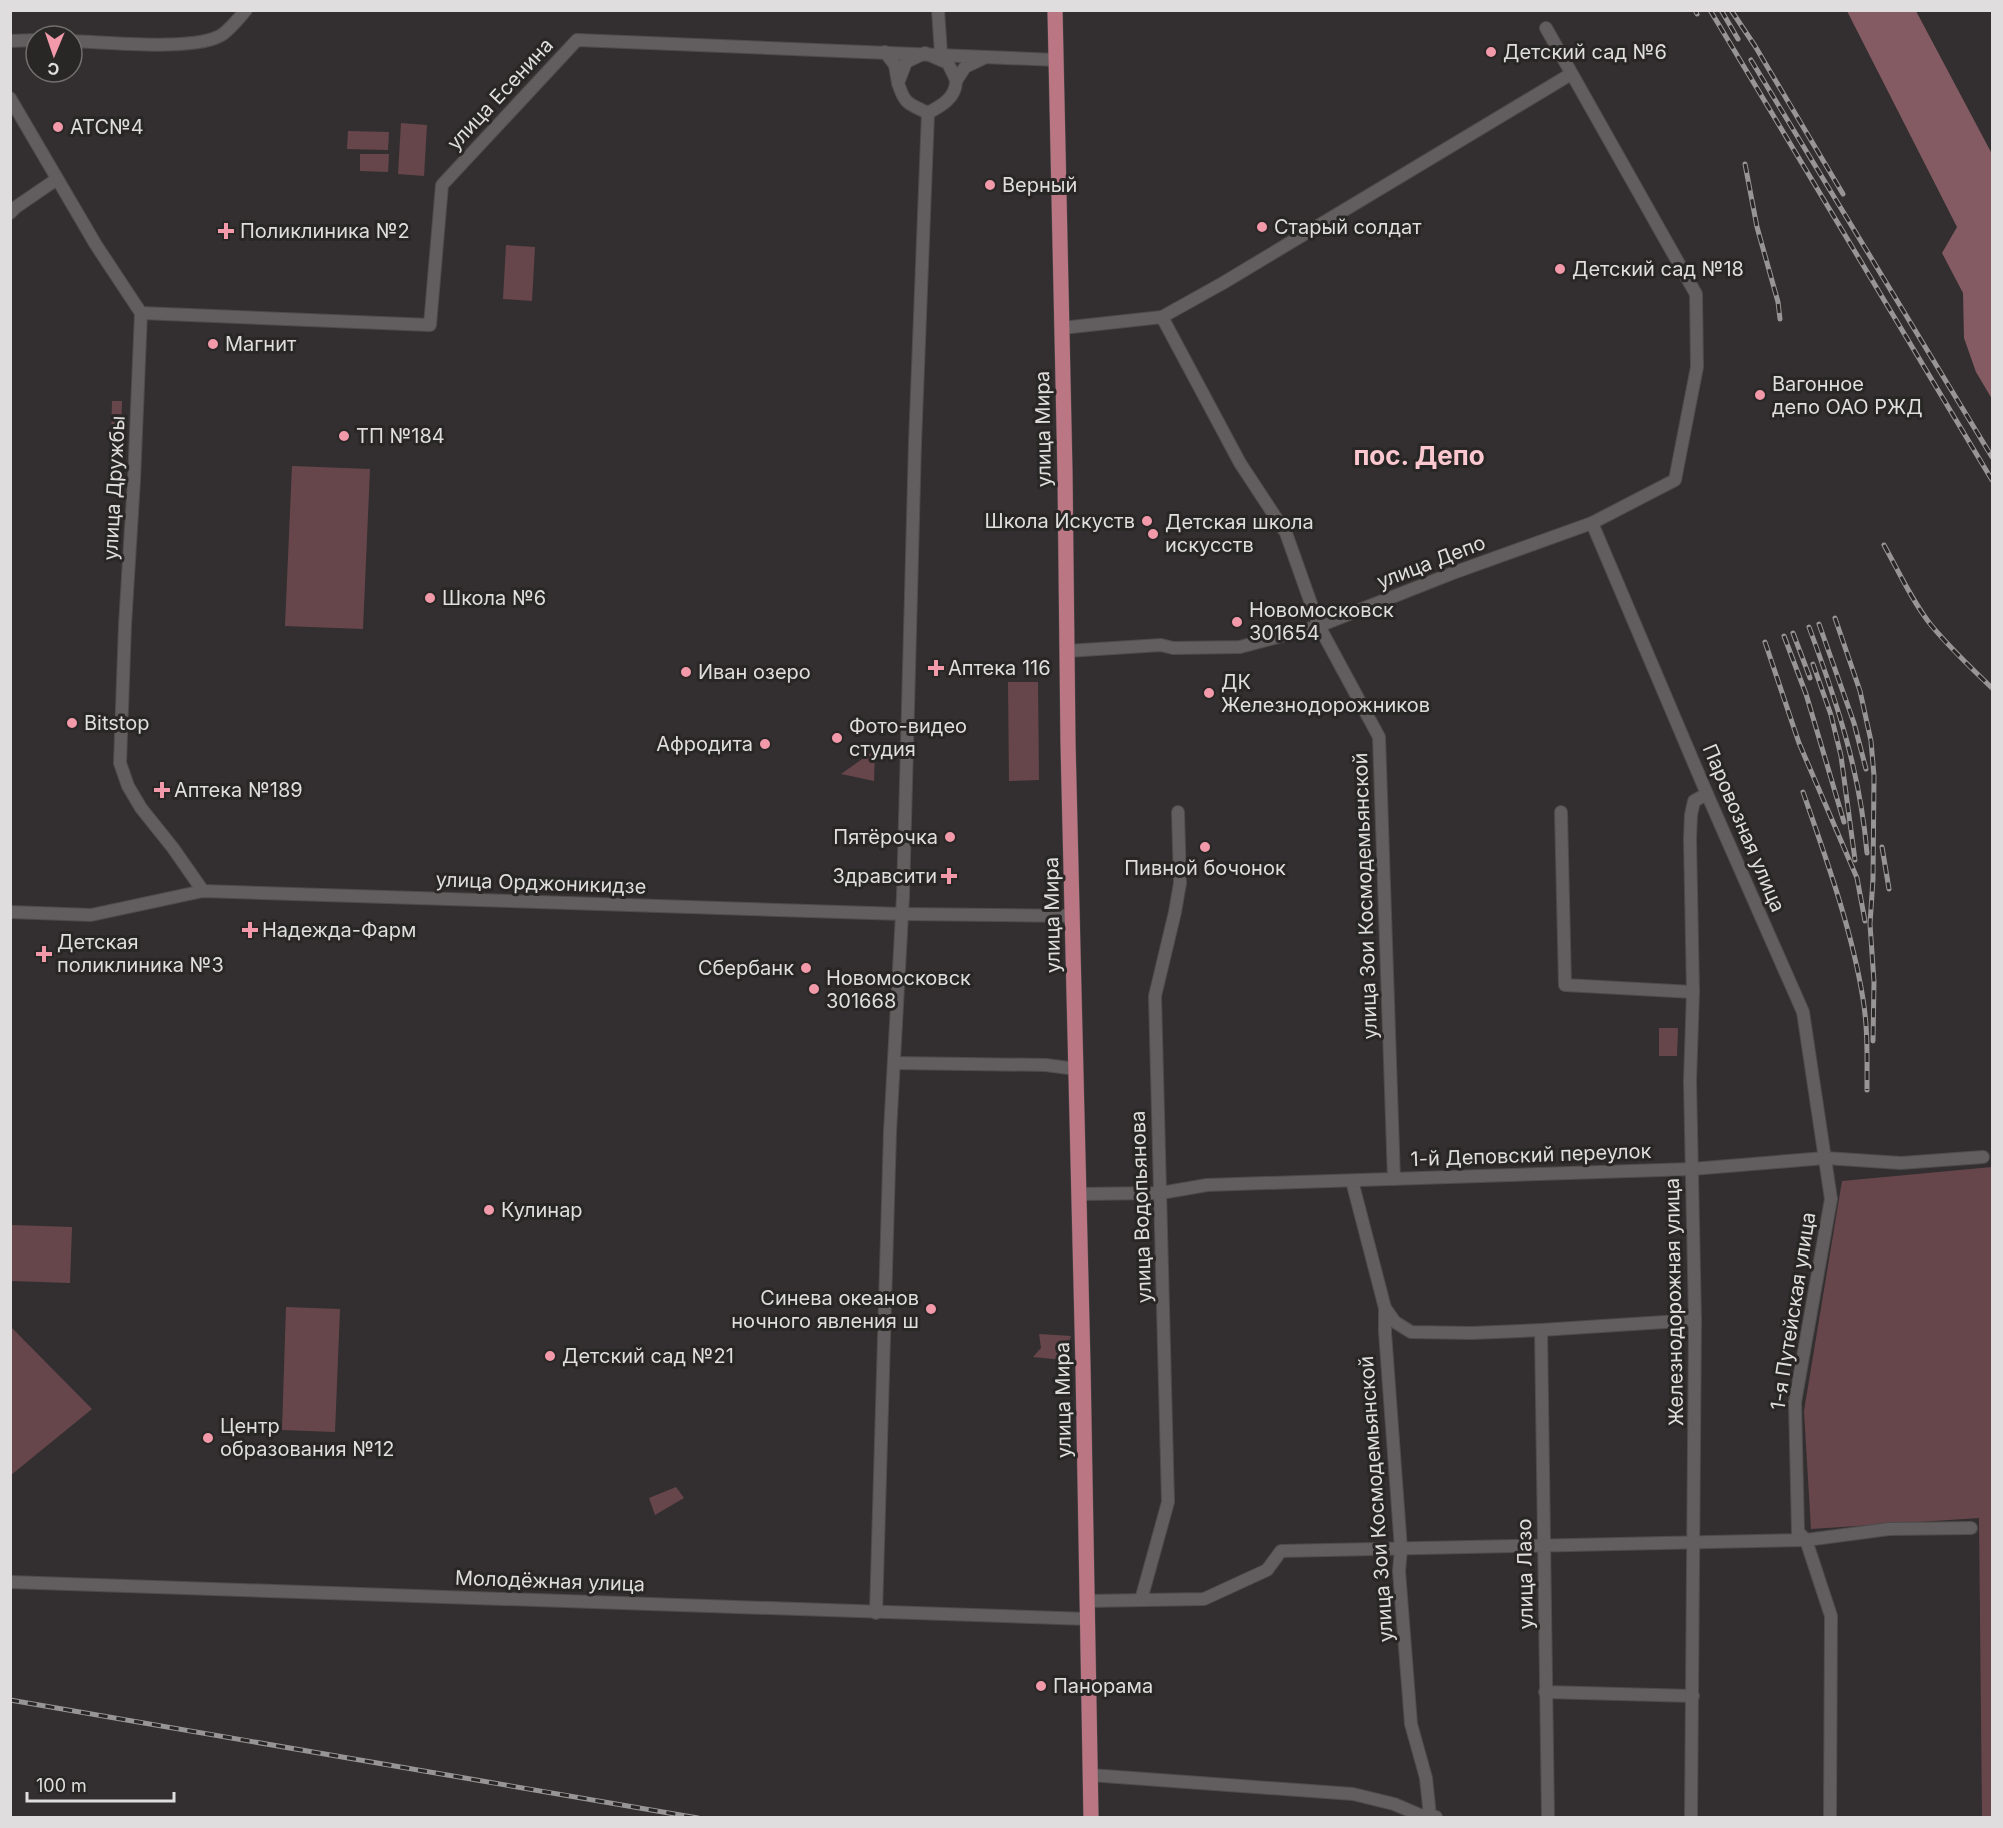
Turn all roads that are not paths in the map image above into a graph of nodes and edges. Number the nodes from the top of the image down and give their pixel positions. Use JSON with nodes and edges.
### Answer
{"nodes":[{"id":1,"x":246,"y":10,"type":"edge"},
{"id":2,"x":938,"y":10,"type":"edge"},
{"id":3,"x":1055,"y":10,"type":"edge"},
{"id":4,"x":1546,"y":28,"type":"dead end"},
{"id":5,"x":84,"y":41,"type":"edge"},
{"id":6,"x":885,"y":52,"type":"junction"},
{"id":7,"x":925,"y":53,"type":"junction"},
{"id":8,"x":941,"y":54,"type":"junction"},
{"id":9,"x":987,"y":57,"type":"junction"},
{"id":10,"x":1057,"y":60,"type":"junction"},
{"id":11,"x":1571,"y":74,"type":"junction"},
{"id":12,"x":956,"y":81,"type":"junction"},
{"id":13,"x":897,"y":83,"type":"junction"},
{"id":14,"x":10,"y":98,"type":"edge"},
{"id":15,"x":928,"y":113,"type":"junction"},
{"id":16,"x":57,"y":179,"type":"junction"},
{"id":17,"x":10,"y":213,"type":"edge"},
{"id":18,"x":141,"y":313,"type":"junction"},
{"id":19,"x":1162,"y":317,"type":"junction"},
{"id":20,"x":1062,"y":328,"type":"junction"},
{"id":21,"x":1592,"y":523,"type":"junction"},
{"id":22,"x":1319,"y":626,"type":"junction"},
{"id":23,"x":1067,"y":651,"type":"junction"},
{"id":24,"x":1707,"y":794,"type":"junction"},
{"id":25,"x":1178,"y":812,"type":"dead end"},
{"id":26,"x":1561,"y":812,"type":"dead end"},
{"id":27,"x":203,"y":891,"type":"junction"},
{"id":28,"x":10,"y":912,"type":"edge"},
{"id":29,"x":902,"y":914,"type":"junction"},
{"id":30,"x":1073,"y":916,"type":"junction"},
{"id":31,"x":1693,"y":992,"type":"junction"},
{"id":32,"x":894,"y":1063,"type":"junction"},
{"id":33,"x":1076,"y":1069,"type":"junction"},
{"id":34,"x":1983,"y":1157,"type":"dead end"},
{"id":35,"x":1825,"y":1158,"type":"junction"},
{"id":36,"x":1692,"y":1169,"type":"junction"},
{"id":37,"x":1394,"y":1179,"type":"junction"},
{"id":38,"x":1352,"y":1181,"type":"junction"},
{"id":39,"x":1161,"y":1193,"type":"junction"},
{"id":40,"x":1080,"y":1194,"type":"junction"},
{"id":41,"x":1384,"y":1308,"type":"junction"},
{"id":42,"x":1695,"y":1320,"type":"junction"},
{"id":43,"x":1541,"y":1330,"type":"junction"},
{"id":44,"x":1971,"y":1528,"type":"dead end"},
{"id":45,"x":1806,"y":1540,"type":"junction"},
{"id":46,"x":1694,"y":1543,"type":"junction"},
{"id":47,"x":1544,"y":1546,"type":"junction"},
{"id":48,"x":1401,"y":1549,"type":"junction"},
{"id":49,"x":10,"y":1582,"type":"edge"},
{"id":50,"x":1142,"y":1600,"type":"junction"},
{"id":51,"x":1088,"y":1601,"type":"junction"},
{"id":52,"x":876,"y":1612,"type":"junction"},
{"id":53,"x":1088,"y":1619,"type":"junction"},
{"id":54,"x":1545,"y":1692,"type":"junction"},
{"id":55,"x":1693,"y":1696,"type":"junction"},
{"id":56,"x":1090,"y":1775,"type":"junction"},
{"id":57,"x":1433,"y":1817,"type":"edge"},
{"id":58,"x":1091,"y":1818,"type":"edge"},
{"id":59,"x":1548,"y":1818,"type":"edge"},
{"id":60,"x":1691,"y":1818,"type":"edge"},
{"id":61,"x":1830,"y":1818,"type":"edge"}],
"edges":[{"from":1,"to":5,"type":"street"},
{"from":2,"to":8,"type":"street"},
{"from":3,"to":10,"type":"main road","name":"улица Мира"},
{"from":4,"to":11,"type":"street"},
{"from":6,"to":7,"type":"street","name":"улица Есенина"},
{"from":6,"to":13,"type":"street"},
{"from":6,"to":18,"type":"street","name":"улица Есенина"},
{"from":7,"to":8,"type":"street","name":"улица Есенина"},
{"from":7,"to":12,"type":"street"},
{"from":7,"to":13,"type":"street"},
{"from":8,"to":9,"type":"street","name":"улица Есенина"},
{"from":9,"to":10,"type":"street","name":"улица Есенина"},
{"from":9,"to":12,"type":"street"},
{"from":10,"to":20,"type":"main road","name":"улица Мира"},
{"from":11,"to":19,"type":"street"},
{"from":11,"to":21,"type":"street","name":"улица Депо"},
{"from":12,"to":15,"type":"street"},
{"from":13,"to":15,"type":"street"},
{"from":14,"to":16,"type":"street"},
{"from":15,"to":29,"type":"street"},
{"from":16,"to":17,"type":"street"},
{"from":16,"to":18,"type":"street"},
{"from":18,"to":27,"type":"street","name":"улица Дружбы"},
{"from":19,"to":20,"type":"street"},
{"from":19,"to":22,"type":"street"},
{"from":20,"to":23,"type":"main road","name":"улица Мира"},
{"from":21,"to":22,"type":"street","name":"улица Депо"},
{"from":21,"to":24,"type":"street","name":"Паровозная улица"},
{"from":22,"to":23,"type":"street","name":"улица Депо"},
{"from":22,"to":37,"type":"street","name":"улица Зои Космодемьянской"},
{"from":23,"to":30,"type":"main road","name":"улица Мира"},
{"from":24,"to":31,"type":"street","name":"Железнодорожная улица"},
{"from":24,"to":35,"type":"street","name":"Паровозная улица"},
{"from":25,"to":39,"type":"street","name":"улица Водопьянова"},
{"from":26,"to":31,"type":"street"},
{"from":27,"to":28,"type":"street","name":"улица Орджоникидзе"},
{"from":27,"to":29,"type":"street","name":"улица Орджоникидзе"},
{"from":29,"to":30,"type":"street","name":"улица Орджоникидзе"},
{"from":29,"to":32,"type":"street"},
{"from":30,"to":33,"type":"main road","name":"улица Мира"},
{"from":31,"to":36,"type":"street","name":"Железнодорожная улица"},
{"from":32,"to":33,"type":"street"},
{"from":32,"to":52,"type":"street"},
{"from":33,"to":40,"type":"main road","name":"улица Мира"},
{"from":34,"to":35,"type":"street","name":"1-й Деповский переулок"},
{"from":35,"to":36,"type":"street","name":"1-й Деповский переулок"},
{"from":35,"to":45,"type":"street","name":"1-я Путейская улица"},
{"from":36,"to":37,"type":"street","name":"1-й Деповский переулок"},
{"from":36,"to":42,"type":"street","name":"Железнодорожная улица"},
{"from":37,"to":38,"type":"street","name":"1-й Деповский переулок"},
{"from":38,"to":39,"type":"street","name":"1-й Деповский переулок"},
{"from":38,"to":41,"type":"street","name":"улица Зои Космодемьянской"},
{"from":39,"to":40,"type":"street","name":"1-й Деповский переулок"},
{"from":39,"to":50,"type":"street","name":"улица Водопьянова"},
{"from":40,"to":51,"type":"main road","name":"улица Мира"},
{"from":41,"to":43,"type":"street"},
{"from":41,"to":48,"type":"street","name":"улица Зои Космодемьянской"},
{"from":42,"to":43,"type":"street"},
{"from":42,"to":46,"type":"street","name":"Железнодорожная улица"},
{"from":43,"to":47,"type":"street","name":"улица Лазо"},
{"from":44,"to":45,"type":"street"},
{"from":45,"to":46,"type":"street"},
{"from":45,"to":61,"type":"street","name":"1-я Путейская улица"},
{"from":46,"to":47,"type":"street"},
{"from":46,"to":55,"type":"street","name":"Железнодорожная улица"},
{"from":47,"to":48,"type":"street"},
{"from":47,"to":54,"type":"street","name":"улица Лазо"},
{"from":48,"to":50,"type":"street"},
{"from":48,"to":57,"type":"street","name":"улица Зои Космодемьянской"},
{"from":49,"to":52,"type":"street","name":"Молодёжная улица"},
{"from":50,"to":51,"type":"street"},
{"from":51,"to":53,"type":"main road","name":"улица Мира"},
{"from":52,"to":53,"type":"street","name":"Молодёжная улица"},
{"from":53,"to":56,"type":"main road","name":"улица Мира"},
{"from":54,"to":55,"type":"street"},
{"from":54,"to":59,"type":"street","name":"улица Лазо"},
{"from":55,"to":60,"type":"street","name":"Железнодорожная улица"},
{"from":56,"to":57,"type":"street"},
{"from":56,"to":58,"type":"main road","name":"улица Мира"}]}
